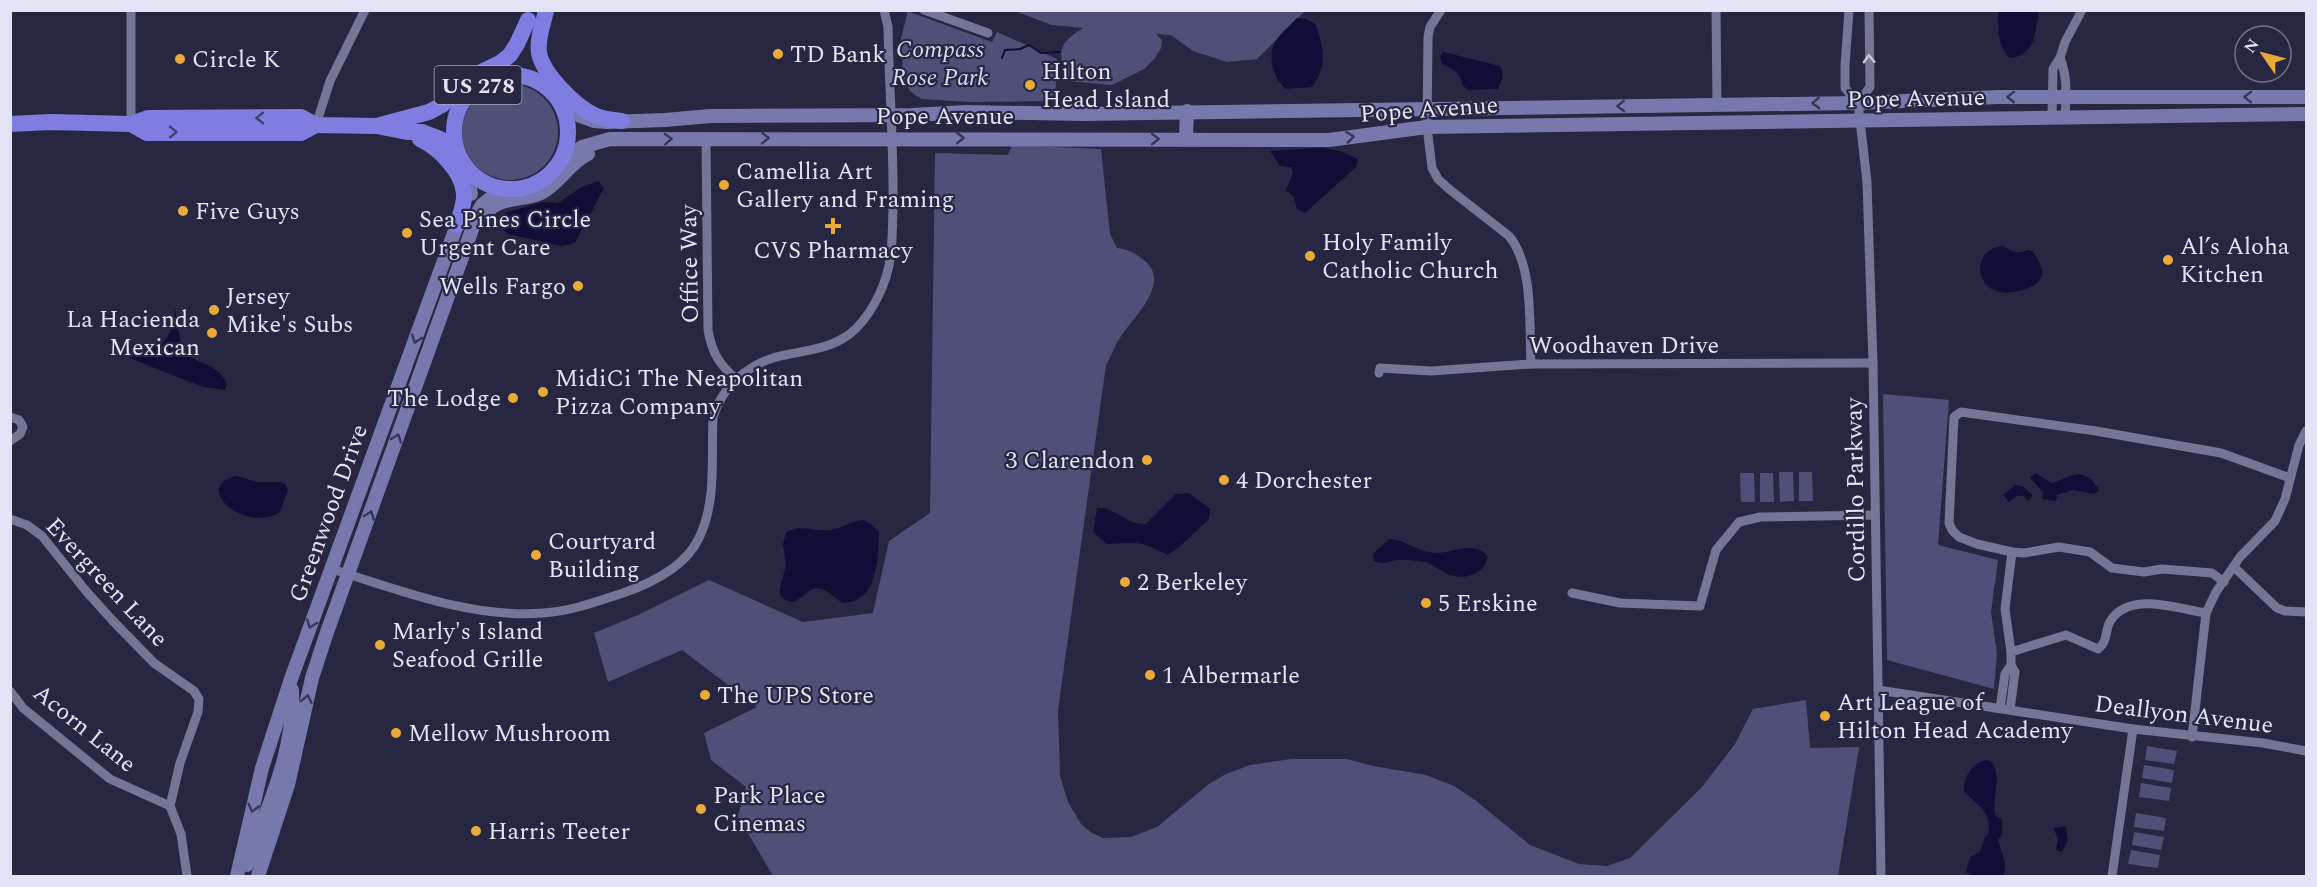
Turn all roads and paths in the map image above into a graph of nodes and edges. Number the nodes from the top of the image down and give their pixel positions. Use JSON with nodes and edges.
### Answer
{"nodes":[{"id":1,"x":131,"y":10,"type":"edge"},
{"id":2,"x":365,"y":10,"type":"edge"},
{"id":3,"x":884,"y":10,"type":"edge"},
{"id":4,"x":924,"y":10,"type":"edge"},
{"id":5,"x":1441,"y":10,"type":"edge"},
{"id":6,"x":1716,"y":10,"type":"edge"},
{"id":7,"x":1849,"y":10,"type":"edge"},
{"id":8,"x":1869,"y":10,"type":"edge"},
{"id":9,"x":2082,"y":10,"type":"edge"},
{"id":10,"x":546,"y":11,"type":"edge"},
{"id":11,"x":530,"y":15,"type":"edge"},
{"id":12,"x":988,"y":33,"type":"dead end"},
{"id":13,"x":497,"y":76,"type":"junction"},
{"id":14,"x":546,"y":86,"type":"junction"},
{"id":15,"x":467,"y":95,"type":"junction"},
{"id":16,"x":2059,"y":97,"type":"junction"},
{"id":17,"x":2307,"y":97,"type":"edge"},
{"id":18,"x":561,"y":103,"type":"junction"},
{"id":19,"x":1858,"y":103,"type":"junction"},
{"id":20,"x":1717,"y":105,"type":"junction"},
{"id":21,"x":1429,"y":109,"type":"junction"},
{"id":22,"x":1187,"y":111,"type":"junction"},
{"id":23,"x":891,"y":113,"type":"junction"},
{"id":24,"x":2307,"y":114,"type":"edge"},
{"id":25,"x":2059,"y":118,"type":"junction"},
{"id":26,"x":622,"y":121,"type":"junction"},
{"id":27,"x":1860,"y":122,"type":"junction"},
{"id":28,"x":10,"y":124,"type":"edge"},
{"id":29,"x":131,"y":124,"type":"junction"},
{"id":30,"x":316,"y":125,"type":"junction"},
{"id":31,"x":376,"y":126,"type":"junction"},
{"id":32,"x":1427,"y":127,"type":"junction"},
{"id":33,"x":706,"y":138,"type":"junction"},
{"id":34,"x":892,"y":138,"type":"junction"},
{"id":35,"x":1186,"y":139,"type":"junction"},
{"id":36,"x":629,"y":140,"type":"junction"},
{"id":37,"x":457,"y":153,"type":"junction"},
{"id":38,"x":561,"y":161,"type":"junction"},
{"id":39,"x":467,"y":170,"type":"junction"},
{"id":40,"x":501,"y":190,"type":"junction"},
{"id":41,"x":463,"y":230,"type":"junction"},
{"id":42,"x":1873,"y":363,"type":"junction"},
{"id":43,"x":1531,"y":364,"type":"junction"},
{"id":44,"x":1379,"y":373,"type":"dead end"},
{"id":45,"x":736,"y":379,"type":"junction"},
{"id":46,"x":10,"y":417,"type":"edge"},
{"id":47,"x":2307,"y":431,"type":"edge"},
{"id":48,"x":10,"y":441,"type":"edge"},
{"id":49,"x":2290,"y":478,"type":"junction"},
{"id":50,"x":1875,"y":515,"type":"junction"},
{"id":51,"x":10,"y":519,"type":"edge"},
{"id":52,"x":2012,"y":552,"type":"junction"},
{"id":53,"x":2234,"y":567,"type":"junction"},
{"id":54,"x":332,"y":569,"type":"junction"},
{"id":55,"x":348,"y":574,"type":"junction"},
{"id":56,"x":2224,"y":582,"type":"junction"},
{"id":57,"x":1572,"y":593,"type":"dead end"},
{"id":58,"x":2307,"y":612,"type":"edge"},
{"id":59,"x":2206,"y":613,"type":"junction"},
{"id":60,"x":2011,"y":651,"type":"junction"},
{"id":61,"x":291,"y":679,"type":"junction"},
{"id":62,"x":1878,"y":690,"type":"junction"},
{"id":63,"x":10,"y":691,"type":"edge"},
{"id":64,"x":2005,"y":709,"type":"junction"},
{"id":65,"x":2133,"y":729,"type":"junction"},
{"id":66,"x":2192,"y":737,"type":"junction"},
{"id":67,"x":2307,"y":751,"type":"edge"},
{"id":68,"x":170,"y":806,"type":"junction"},
{"id":69,"x":187,"y":876,"type":"edge"},
{"id":70,"x":237,"y":876,"type":"edge"},
{"id":71,"x":243,"y":876,"type":"edge"},
{"id":72,"x":258,"y":876,"type":"edge"},
{"id":73,"x":1881,"y":876,"type":"edge"},
{"id":74,"x":2112,"y":876,"type":"edge"}],
"edges":[{"from":1,"to":29,"type":"street"},
{"from":2,"to":30,"type":"street"},
{"from":3,"to":23,"type":"street"},
{"from":4,"to":12,"type":"street"},
{"from":5,"to":21,"type":"street"},
{"from":6,"to":20,"type":"street"},
{"from":7,"to":19,"type":"street","name":"Cordillo Parkway"},
{"from":19,"to":8,"type":"street","one_way":true},
{"from":9,"to":16,"type":"street"},
{"from":10,"to":14,"type":"highway"},
{"from":10,"to":26,"type":"highway"},
{"from":11,"to":13,"type":"highway"},
{"from":11,"to":31,"type":"highway"},
{"from":13,"to":14,"type":"highway","number":"US 278"},
{"from":13,"to":15,"type":"highway","number":"US 278"},
{"from":14,"to":18,"type":"highway","number":"US 278"},
{"from":15,"to":31,"type":"highway","number":"US 278"},
{"from":15,"to":37,"type":"highway","number":"US 278"},
{"from":17,"to":16,"type":"main road","name":"Pope Avenue","one_way":true},
{"from":16,"to":19,"type":"main road","name":"Pope Avenue","one_way":true},
{"from":16,"to":25,"type":"street"},
{"from":16,"to":25,"type":"street"},
{"from":18,"to":26,"type":"main road","name":"Pope Avenue"},
{"from":18,"to":38,"type":"highway","number":"US 278"},
{"from":19,"to":20,"type":"main road","name":"Pope Avenue","one_way":true},
{"from":19,"to":27,"type":"street","name":"Cordillo Parkway"},
{"from":20,"to":21,"type":"main road","name":"Pope Avenue","one_way":true},
{"from":21,"to":22,"type":"main road","name":"Pope Avenue"},
{"from":21,"to":32,"type":"street"},
{"from":22,"to":23,"type":"main road","name":"Pope Avenue"},
{"from":22,"to":35,"type":"main road"},
{"from":23,"to":26,"type":"main road","name":"Pope Avenue"},
{"from":23,"to":34,"type":"street"},
{"from":24,"to":25,"type":"main road","name":"Pope Avenue"},
{"from":25,"to":27,"type":"main road","name":"Pope Avenue"},
{"from":27,"to":32,"type":"main road","name":"Pope Avenue"},
{"from":27,"to":42,"type":"street","name":"Cordillo Parkway"},
{"from":28,"to":29,"type":"highway","number":"US 278"},
{"from":29,"to":30,"type":"highway","number":"US 278"},
{"from":30,"to":31,"type":"highway","number":"US 278"},
{"from":31,"to":37,"type":"highway","number":"US 278"},
{"from":31,"to":41,"type":"highway"},
{"from":35,"to":32,"type":"main road","name":"Pope Avenue","one_way":true},
{"from":32,"to":43,"type":"street"},
{"from":33,"to":34,"type":"main road","name":"Pope Avenue","one_way":true},
{"from":36,"to":33,"type":"main road","name":"Pope Avenue","one_way":true},
{"from":33,"to":45,"type":"street","name":"Office Way"},
{"from":34,"to":35,"type":"main road","name":"Pope Avenue","one_way":true},
{"from":34,"to":45,"type":"street"},
{"from":36,"to":38,"type":"main road","name":"Pope Avenue"},
{"from":36,"to":41,"type":"main road"},
{"from":37,"to":39,"type":"highway","number":"US 278"},
{"from":38,"to":40,"type":"highway"},
{"from":39,"to":40,"type":"highway","number":"US 278"},
{"from":39,"to":41,"type":"main road","name":"Greenwood Drive"},
{"from":40,"to":41,"type":"main road","name":"Greenwood Drive"},
{"from":41,"to":54,"type":"main road","name":"Greenwood Drive","one_way":true},
{"from":55,"to":41,"type":"main road","name":"Greenwood Drive","one_way":true},
{"from":42,"to":43,"type":"street","name":"Woodhaven Drive"},
{"from":42,"to":50,"type":"street","name":"Cordillo Parkway"},
{"from":43,"to":44,"type":"street","name":"Woodhaven Drive"},
{"from":45,"to":55,"type":"street"},
{"from":46,"to":48,"type":"street"},
{"from":47,"to":49,"type":"street"},
{"from":49,"to":52,"type":"street"},
{"from":49,"to":53,"type":"street"},
{"from":50,"to":57,"type":"street"},
{"from":50,"to":62,"type":"street","name":"Cordillo Parkway"},
{"from":51,"to":68,"type":"street","name":"Evergreen Lane"},
{"from":52,"to":56,"type":"street"},
{"from":52,"to":60,"type":"street"},
{"from":53,"to":56,"type":"street"},
{"from":53,"to":58,"type":"street"},
{"from":54,"to":55,"type":"street"},
{"from":54,"to":61,"type":"main road","name":"Greenwood Drive","one_way":true},
{"from":72,"to":55,"type":"main road","name":"Greenwood Drive","one_way":true},
{"from":56,"to":59,"type":"street"},
{"from":59,"to":60,"type":"street"},
{"from":59,"to":66,"type":"street"},
{"from":60,"to":64,"type":"street"},
{"from":61,"to":70,"type":"main road","name":"Greenwood Drive","one_way":true},
{"from":61,"to":71,"type":"main road"},
{"from":62,"to":64,"type":"street","name":"Deallyon Avenue"},
{"from":62,"to":73,"type":"street","name":"Cordillo Parkway"},
{"from":63,"to":68,"type":"street","name":"Acorn Lane"},
{"from":64,"to":65,"type":"street","name":"Deallyon Avenue"},
{"from":65,"to":66,"type":"street","name":"Deallyon Avenue"},
{"from":65,"to":74,"type":"street"},
{"from":66,"to":67,"type":"street","name":"Deallyon Avenue"},
{"from":68,"to":69,"type":"street"}]}
